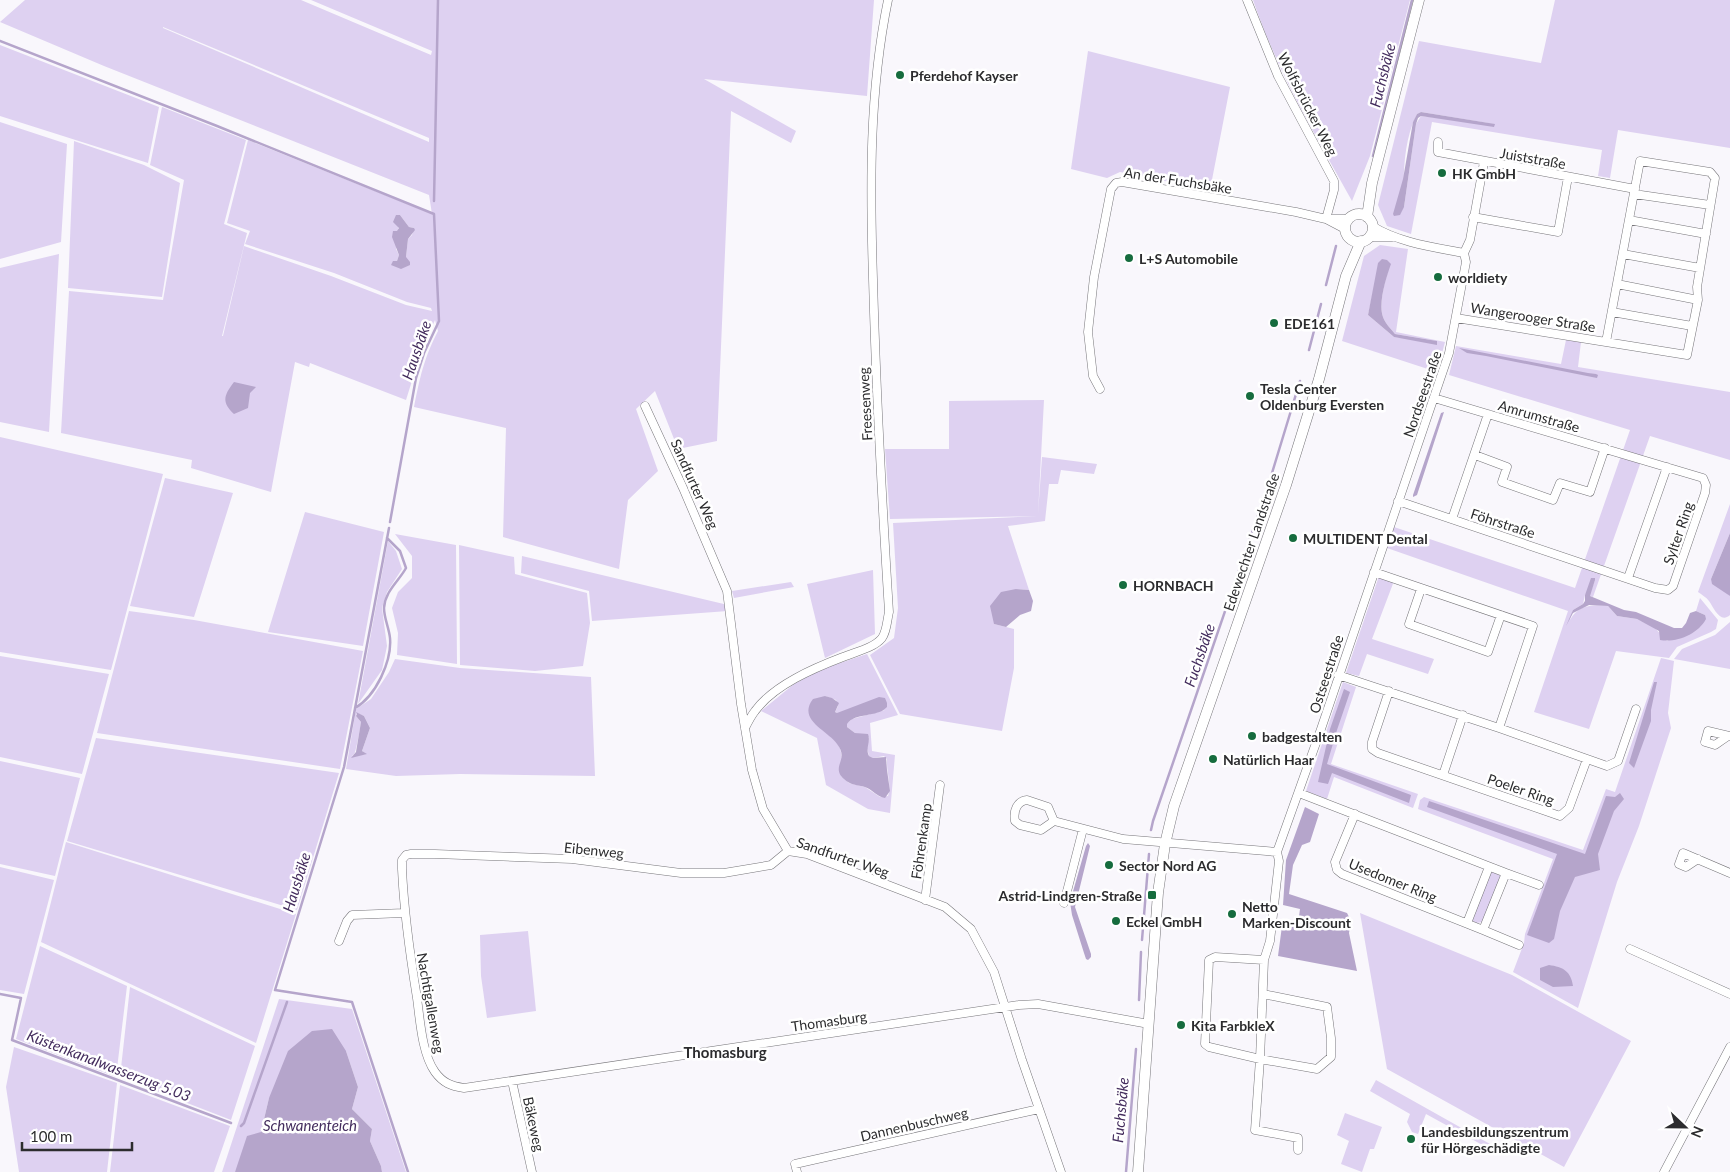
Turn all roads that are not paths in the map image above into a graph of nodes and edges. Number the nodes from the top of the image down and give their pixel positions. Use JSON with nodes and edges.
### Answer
{"nodes":[{"id":1,"x":888,"y":0,"type":"edge"},
{"id":2,"x":1247,"y":0,"type":"edge"},
{"id":3,"x":1419,"y":0,"type":"edge"},
{"id":4,"x":1438,"y":142,"type":"dead end"},
{"id":5,"x":1484,"y":162,"type":"junction"},
{"id":6,"x":1568,"y":177,"type":"junction"},
{"id":7,"x":1635,"y":191,"type":"junction"},
{"id":8,"x":1710,"y":205,"type":"junction"},
{"id":9,"x":1473,"y":217,"type":"junction"},
{"id":10,"x":1326,"y":219,"type":"junction"},
{"id":11,"x":1629,"y":220,"type":"junction"},
{"id":12,"x":1359,"y":228,"type":"junction"},
{"id":13,"x":1706,"y":234,"type":"junction"},
{"id":14,"x":1464,"y":252,"type":"junction"},
{"id":15,"x":1623,"y":254,"type":"junction"},
{"id":16,"x":1700,"y":268,"type":"junction"},
{"id":17,"x":1617,"y":284,"type":"junction"},
{"id":18,"x":1698,"y":300,"type":"junction"},
{"id":19,"x":1612,"y":312,"type":"junction"},
{"id":20,"x":1456,"y":318,"type":"junction"},
{"id":21,"x":1692,"y":326,"type":"junction"},
{"id":22,"x":1606,"y":342,"type":"junction"},
{"id":23,"x":1100,"y":389,"type":"dead end"},
{"id":24,"x":1434,"y":398,"type":"junction"},
{"id":25,"x":645,"y":406,"type":"dead end"},
{"id":26,"x":1488,"y":414,"type":"junction"},
{"id":27,"x":1605,"y":448,"type":"junction"},
{"id":28,"x":1474,"y":455,"type":"junction"},
{"id":29,"x":1638,"y":458,"type":"joint"},
{"id":30,"x":1667,"y":467,"type":"junction"},
{"id":31,"x":1398,"y":501,"type":"junction"},
{"id":32,"x":1452,"y":519,"type":"junction"},
{"id":33,"x":1386,"y":539,"type":"joint"},
{"id":34,"x":1600,"y":568,"type":"joint"},
{"id":35,"x":1374,"y":572,"type":"junction"},
{"id":36,"x":1628,"y":578,"type":"junction"},
{"id":37,"x":1421,"y":589,"type":"junction"},
{"id":38,"x":1501,"y":615,"type":"junction"},
{"id":39,"x":1338,"y":675,"type":"junction"},
{"id":40,"x":1389,"y":691,"type":"junction"},
{"id":41,"x":1636,"y":709,"type":"dead end"},
{"id":42,"x":1463,"y":715,"type":"junction"},
{"id":43,"x":745,"y":728,"type":"junction"},
{"id":44,"x":1500,"y":728,"type":"junction"},
{"id":45,"x":1587,"y":759,"type":"junction"},
{"id":46,"x":1442,"y":775,"type":"junction"},
{"id":47,"x":940,"y":786,"type":"dead end"},
{"id":48,"x":1298,"y":793,"type":"junction"},
{"id":49,"x":1355,"y":814,"type":"junction"},
{"id":50,"x":1054,"y":821,"type":"junction"},
{"id":51,"x":1083,"y":829,"type":"junction"},
{"id":52,"x":1165,"y":844,"type":"junction"},
{"id":53,"x":788,"y":852,"type":"junction"},
{"id":54,"x":1277,"y":852,"type":"junction"},
{"id":55,"x":1698,"y":859,"type":"dead end"},
{"id":56,"x":1489,"y":867,"type":"junction"},
{"id":57,"x":402,"y":869,"type":"joint"},
{"id":58,"x":1506,"y":873,"type":"junction"},
{"id":59,"x":1730,"y":873,"type":"edge"},
{"id":60,"x":1539,"y":885,"type":"dead end"},
{"id":61,"x":926,"y":900,"type":"junction"},
{"id":62,"x":1064,"y":903,"type":"dead end"},
{"id":63,"x":404,"y":913,"type":"junction"},
{"id":64,"x":1467,"y":923,"type":"junction"},
{"id":65,"x":1484,"y":930,"type":"junction"},
{"id":66,"x":340,"y":941,"type":"dead end"},
{"id":67,"x":1519,"y":945,"type":"dead end"},
{"id":68,"x":1630,"y":949,"type":"dead end"},
{"id":69,"x":1264,"y":960,"type":"junction"},
{"id":70,"x":1263,"y":994,"type":"junction"},
{"id":71,"x":1730,"y":994,"type":"edge"},
{"id":72,"x":1006,"y":1008,"type":"junction"},
{"id":73,"x":1149,"y":1024,"type":"junction"},
{"id":74,"x":1730,"y":1047,"type":"edge"},
{"id":75,"x":1260,"y":1059,"type":"junction"},
{"id":76,"x":1727,"y":1060,"type":"edge"},
{"id":77,"x":512,"y":1081,"type":"junction"},
{"id":78,"x":1039,"y":1109,"type":"junction"},
{"id":79,"x":1298,"y":1150,"type":"dead end"},
{"id":80,"x":796,"y":1168,"type":"edge"},
{"id":81,"x":532,"y":1172,"type":"edge"},
{"id":82,"x":1061,"y":1172,"type":"edge"},
{"id":83,"x":1138,"y":1172,"type":"edge"},
{"id":84,"x":1664,"y":1172,"type":"edge"}],
"edges":[{"from":1,"to":43,"type":"street","name":"Freesenweg"},
{"from":2,"to":10,"type":"street","name":"Wolfsbrücker Weg"},
{"from":3,"to":12,"type":"main road","name":"Edewechter Landstraße"},
{"from":4,"to":5,"type":"street","name":"Juiststraße"},
{"from":5,"to":6,"type":"street","name":"Juiststraße"},
{"from":5,"to":9,"type":"street","name":"Nordseestraße"},
{"from":6,"to":7,"type":"street","name":"Juiststraße"},
{"from":6,"to":9,"type":"street"},
{"from":7,"to":8,"type":"street","name":"Juiststraße"},
{"from":7,"to":8,"type":"street"},
{"from":7,"to":11,"type":"street"},
{"from":8,"to":13,"type":"street"},
{"from":9,"to":14,"type":"street","name":"Nordseestraße"},
{"from":10,"to":12,"type":"street","name":"An der Fuchsbäke"},
{"from":10,"to":23,"type":"street","name":"An der Fuchsbäke"},
{"from":11,"to":13,"type":"street"},
{"from":11,"to":15,"type":"street"},
{"from":12,"to":14,"type":"street"},
{"from":12,"to":52,"type":"main road","name":"Edewechter Landstraße"},
{"from":13,"to":16,"type":"street"},
{"from":14,"to":20,"type":"street","name":"Nordseestraße"},
{"from":15,"to":16,"type":"street"},
{"from":15,"to":17,"type":"street"},
{"from":16,"to":18,"type":"street"},
{"from":17,"to":18,"type":"street"},
{"from":17,"to":19,"type":"street"},
{"from":18,"to":21,"type":"street"},
{"from":19,"to":21,"type":"street"},
{"from":19,"to":22,"type":"street"},
{"from":20,"to":22,"type":"street","name":"Wangerooger Straße"},
{"from":20,"to":24,"type":"street","name":"Nordseestraße"},
{"from":21,"to":22,"type":"street","name":"Wangerooger Straße"},
{"from":24,"to":26,"type":"street","name":"Amrumstraße"},
{"from":24,"to":31,"type":"street","name":"Nordseestraße"},
{"from":25,"to":43,"type":"street","name":"Sandfurter Weg"},
{"from":26,"to":27,"type":"street","name":"Amrumstraße"},
{"from":26,"to":28,"type":"street"},
{"from":27,"to":28,"type":"street"},
{"from":27,"to":29,"type":"street","name":"Amrumstraße"},
{"from":28,"to":32,"type":"street"},
{"from":29,"to":30,"type":"street","name":"Sylter Ring"},
{"from":30,"to":36,"type":"street"},
{"from":30,"to":36,"type":"street","name":"Sylter Ring"},
{"from":31,"to":32,"type":"street","name":"Föhrstraße"},
{"from":31,"to":33,"type":"street","name":"Nordseestraße"},
{"from":32,"to":34,"type":"street","name":"Föhrstraße"},
{"from":33,"to":35,"type":"street","name":"Ostseestraße"},
{"from":34,"to":36,"type":"street","name":"Sylter Ring"},
{"from":35,"to":37,"type":"street"},
{"from":35,"to":39,"type":"street","name":"Ostseestraße"},
{"from":37,"to":38,"type":"street"},
{"from":37,"to":38,"type":"street"},
{"from":38,"to":44,"type":"street"},
{"from":39,"to":40,"type":"street"},
{"from":39,"to":48,"type":"street","name":"Ostseestraße"},
{"from":40,"to":42,"type":"street"},
{"from":40,"to":46,"type":"street","name":"Poeler Ring"},
{"from":41,"to":45,"type":"street"},
{"from":42,"to":44,"type":"street"},
{"from":42,"to":46,"type":"street"},
{"from":43,"to":53,"type":"street","name":"Sandfurter Weg"},
{"from":44,"to":45,"type":"street"},
{"from":45,"to":46,"type":"street","name":"Poeler Ring"},
{"from":47,"to":61,"type":"street","name":"Föhrenkamp"},
{"from":48,"to":49,"type":"street"},
{"from":48,"to":54,"type":"street","name":"Ostseestraße"},
{"from":49,"to":56,"type":"street"},
{"from":49,"to":64,"type":"street","name":"Usedomer Ring"},
{"from":50,"to":50,"type":"street"},
{"from":50,"to":51,"type":"street"},
{"from":51,"to":52,"type":"street"},
{"from":51,"to":62,"type":"street"},
{"from":52,"to":54,"type":"street"},
{"from":52,"to":73,"type":"main road","name":"Edewechter Landstraße"},
{"from":53,"to":57,"type":"street","name":"Eibenweg"},
{"from":53,"to":61,"type":"street","name":"Sandfurter Weg"},
{"from":54,"to":69,"type":"street","name":"Ostseestraße"},
{"from":55,"to":59,"type":"street"},
{"from":56,"to":58,"type":"street"},
{"from":56,"to":64,"type":"street"},
{"from":57,"to":63,"type":"street","name":"Nachtigallenweg"},
{"from":58,"to":60,"type":"street"},
{"from":58,"to":65,"type":"street"},
{"from":61,"to":72,"type":"street","name":"Sandfurter Weg"},
{"from":63,"to":66,"type":"street"},
{"from":63,"to":77,"type":"street","name":"Nachtigallenweg"},
{"from":64,"to":65,"type":"street","name":"Usedomer Ring"},
{"from":65,"to":67,"type":"street","name":"Usedomer Ring"},
{"from":68,"to":71,"type":"street"},
{"from":69,"to":70,"type":"street","name":"Ostseestraße"},
{"from":69,"to":75,"type":"street"},
{"from":70,"to":75,"type":"street","name":"Ostseestraße"},
{"from":70,"to":75,"type":"street"},
{"from":72,"to":73,"type":"street","name":"Thomasburg"},
{"from":72,"to":77,"type":"street","name":"Thomasburg"},
{"from":72,"to":78,"type":"street","name":"Sandfurter Weg"},
{"from":73,"to":83,"type":"main road","name":"Edewechter Landstraße"},
{"from":74,"to":76,"type":"street"},
{"from":75,"to":79,"type":"street","name":"Ostseestraße"},
{"from":76,"to":84,"type":"street"},
{"from":77,"to":81,"type":"street","name":"Bäkeweg"},
{"from":78,"to":80,"type":"street","name":"Dannenbuschweg"},
{"from":78,"to":82,"type":"street","name":"Sandfurter Weg"}]}
